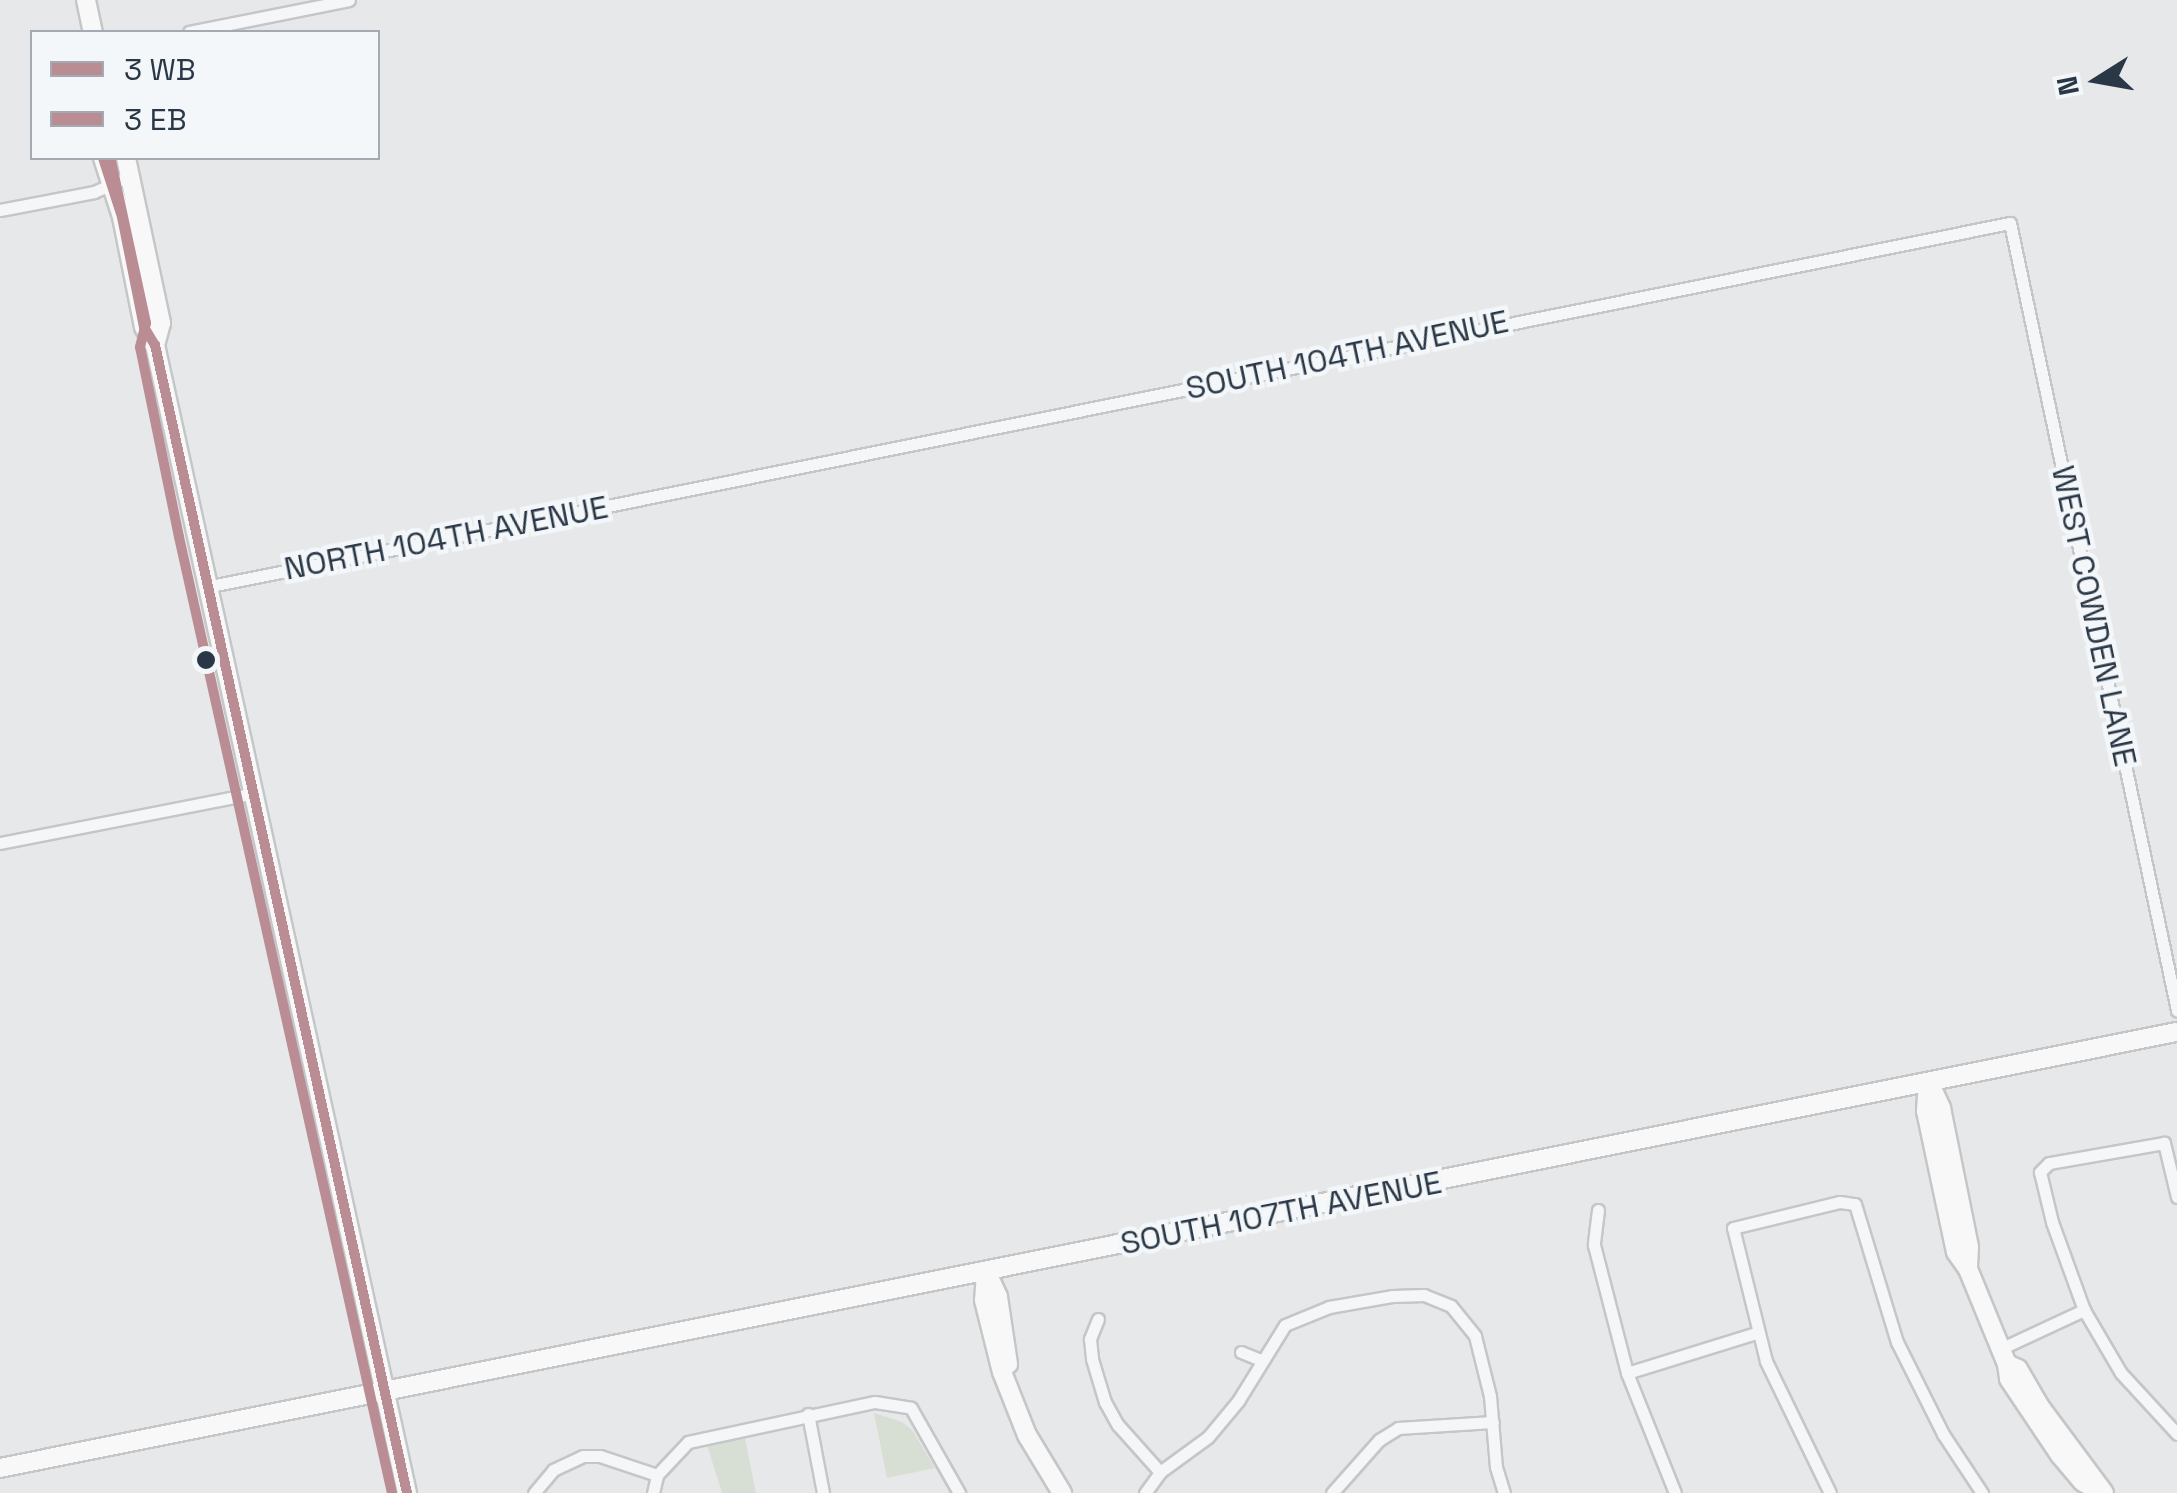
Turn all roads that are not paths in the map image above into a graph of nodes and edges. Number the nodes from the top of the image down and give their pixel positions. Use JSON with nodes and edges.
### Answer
{"nodes":[{"id":1,"x":86,"y":0,"type":"edge"},
{"id":2,"x":349,"y":0,"type":"edge"},
{"id":3,"x":93,"y":30,"type":"edge"},
{"id":4,"x":199,"y":30,"type":"edge"},
{"id":5,"x":103,"y":160,"type":"edge"},
{"id":6,"x":128,"y":167,"type":"edge"},
{"id":7,"x":108,"y":186,"type":"junction"},
{"id":8,"x":0,"y":210,"type":"edge"},
{"id":9,"x":2010,"y":223,"type":"joint"},
{"id":10,"x":151,"y":273,"type":"junction"},
{"id":11,"x":156,"y":345,"type":"junction"},
{"id":12,"x":686,"y":490,"type":"joint"},
{"id":13,"x":206,"y":587,"type":"junction"},
{"id":14,"x":254,"y":792,"type":"junction"},
{"id":15,"x":0,"y":843,"type":"edge"},
{"id":16,"x":2177,"y":1010,"type":"edge"},
{"id":17,"x":2177,"y":1032,"type":"edge"},
{"id":18,"x":1928,"y":1082,"type":"junction"},
{"id":19,"x":2177,"y":1197,"type":"edge"},
{"id":20,"x":1598,"y":1210,"type":"dead end"},
{"id":21,"x":986,"y":1272,"type":"junction"},
{"id":22,"x":2084,"y":1310,"type":"junction"},
{"id":23,"x":1098,"y":1319,"type":"dead end"},
{"id":24,"x":1756,"y":1333,"type":"junction"},
{"id":25,"x":1242,"y":1352,"type":"dead end"},
{"id":26,"x":2004,"y":1356,"type":"junction"},
{"id":27,"x":1260,"y":1360,"type":"junction"},
{"id":28,"x":1628,"y":1372,"type":"junction"},
{"id":29,"x":384,"y":1392,"type":"junction"},
{"id":30,"x":808,"y":1414,"type":"junction"},
{"id":31,"x":1493,"y":1422,"type":"junction"},
{"id":32,"x":2177,"y":1434,"type":"edge"},
{"id":33,"x":0,"y":1468,"type":"edge"},
{"id":34,"x":1160,"y":1472,"type":"junction"},
{"id":35,"x":657,"y":1475,"type":"junction"},
{"id":36,"x":407,"y":1493,"type":"edge"},
{"id":37,"x":534,"y":1493,"type":"edge"},
{"id":38,"x":653,"y":1493,"type":"edge"},
{"id":39,"x":823,"y":1493,"type":"edge"},
{"id":40,"x":959,"y":1493,"type":"edge"},
{"id":41,"x":1062,"y":1493,"type":"edge"},
{"id":42,"x":1145,"y":1493,"type":"edge"},
{"id":43,"x":1332,"y":1493,"type":"edge"},
{"id":44,"x":1504,"y":1493,"type":"edge"},
{"id":45,"x":1676,"y":1493,"type":"edge"},
{"id":46,"x":1830,"y":1493,"type":"edge"},
{"id":47,"x":1982,"y":1493,"type":"edge"},
{"id":48,"x":2103,"y":1493,"type":"edge"}],
"edges":[{"from":1,"to":3,"type":"main road"},
{"from":2,"to":4,"type":"street"},
{"from":5,"to":7,"type":"main road"},
{"from":6,"to":7,"type":"street"},
{"from":6,"to":10,"type":"main road"},
{"from":7,"to":8,"type":"street"},
{"from":7,"to":10,"type":"main road"},
{"from":7,"to":11,"type":"main road"},
{"from":9,"to":12,"type":"street","name":"SOUTH 104TH AVENUE"},
{"from":9,"to":16,"type":"street","name":"WEST COWDEN LANE"},
{"from":10,"to":11,"type":"main road"},
{"from":11,"to":13,"type":"main road"},
{"from":12,"to":13,"type":"street","name":"NORTH 104TH AVENUE"},
{"from":13,"to":14,"type":"main road"},
{"from":14,"to":15,"type":"street"},
{"from":14,"to":29,"type":"main road"},
{"from":17,"to":18,"type":"main road","name":"SOUTH 107TH AVENUE"},
{"from":18,"to":21,"type":"main road","name":"SOUTH 107TH AVENUE"},
{"from":18,"to":26,"type":"main road"},
{"from":19,"to":22,"type":"street"},
{"from":20,"to":28,"type":"street"},
{"from":21,"to":29,"type":"main road","name":"SOUTH 107TH AVENUE"},
{"from":21,"to":41,"type":"main road"},
{"from":22,"to":26,"type":"street"},
{"from":22,"to":32,"type":"street"},
{"from":23,"to":34,"type":"street"},
{"from":24,"to":28,"type":"street"},
{"from":24,"to":46,"type":"street"},
{"from":24,"to":47,"type":"street"},
{"from":25,"to":27,"type":"street"},
{"from":26,"to":48,"type":"main road"},
{"from":27,"to":31,"type":"street"},
{"from":27,"to":34,"type":"street"},
{"from":28,"to":45,"type":"street"},
{"from":29,"to":33,"type":"main road","name":"SOUTH 107TH AVENUE"},
{"from":29,"to":36,"type":"main road"},
{"from":30,"to":35,"type":"street"},
{"from":30,"to":39,"type":"street"},
{"from":30,"to":40,"type":"street"},
{"from":31,"to":43,"type":"street"},
{"from":31,"to":44,"type":"street"},
{"from":34,"to":42,"type":"street"},
{"from":35,"to":37,"type":"street"},
{"from":35,"to":38,"type":"street"}]}
